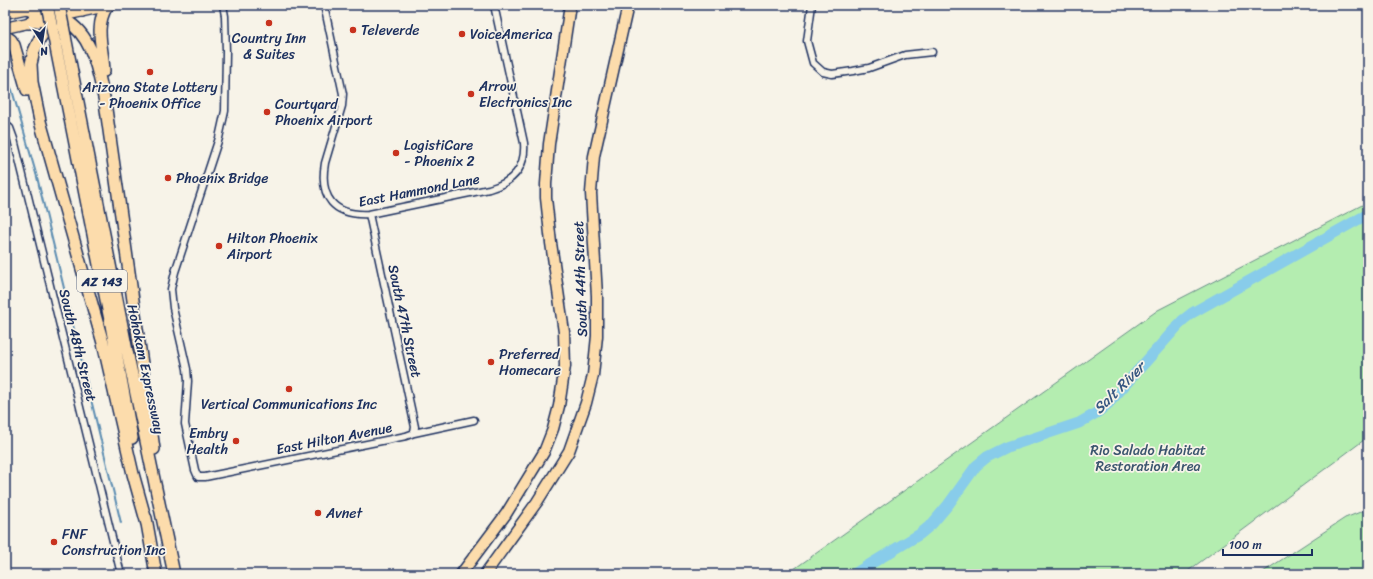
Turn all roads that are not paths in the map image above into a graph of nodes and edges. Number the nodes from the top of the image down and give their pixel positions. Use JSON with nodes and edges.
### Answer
{"nodes":[{"id":1,"x":7,"y":5,"type":"edge"},
{"id":2,"x":50,"y":5,"type":"edge"},
{"id":3,"x":64,"y":5,"type":"edge"},
{"id":4,"x":109,"y":5,"type":"edge"},
{"id":5,"x":223,"y":5,"type":"edge"},
{"id":6,"x":324,"y":5,"type":"edge"},
{"id":7,"x":494,"y":5,"type":"edge"},
{"id":8,"x":570,"y":5,"type":"edge"},
{"id":9,"x":628,"y":5,"type":"edge"},
{"id":10,"x":812,"y":5,"type":"edge"},
{"id":11,"x":5,"y":8,"type":"edge"},
{"id":12,"x":26,"y":8,"type":"joint"},
{"id":13,"x":44,"y":8,"type":"edge"},
{"id":14,"x":82,"y":11,"type":"junction"},
{"id":15,"x":5,"y":13,"type":"edge"},
{"id":16,"x":55,"y":17,"type":"junction"},
{"id":17,"x":29,"y":23,"type":"junction"},
{"id":18,"x":5,"y":28,"type":"edge"},
{"id":19,"x":5,"y":36,"type":"edge"},
{"id":20,"x":932,"y":52,"type":"dead end"},
{"id":21,"x":105,"y":102,"type":"junction"},
{"id":22,"x":40,"y":121,"type":"junction"},
{"id":23,"x":5,"y":124,"type":"edge"},
{"id":24,"x":369,"y":214,"type":"junction"},
{"id":25,"x":474,"y":420,"type":"dead end"},
{"id":26,"x":414,"y":433,"type":"junction"},
{"id":27,"x":161,"y":509,"type":"junction"},
{"id":28,"x":147,"y":524,"type":"junction"},
{"id":29,"x":121,"y":574,"type":"edge"},
{"id":30,"x":156,"y":574,"type":"edge"},
{"id":31,"x":174,"y":574,"type":"edge"},
{"id":32,"x":462,"y":574,"type":"edge"},
{"id":33,"x":485,"y":574,"type":"edge"}],
"edges":[{"from":1,"to":11,"type":"highway"},
{"from":2,"to":13,"type":"highway"},
{"from":3,"to":14,"type":"highway"},
{"from":3,"to":16,"type":"highway"},
{"from":3,"to":27,"type":"highway","name":"Hohokam Expressway","number":"AZ 143","bridge":true},
{"from":4,"to":14,"type":"main road"},
{"from":4,"to":21,"type":"highway"},
{"from":5,"to":26,"type":"street","name":"East Hilton Avenue"},
{"from":6,"to":24,"type":"street","name":"East Hammond Lane"},
{"from":7,"to":24,"type":"street","name":"East Hammond Lane"},
{"from":8,"to":32,"type":"main road","name":"South 44th Street"},
{"from":9,"to":33,"type":"main road","name":"South 44th Street"},
{"from":10,"to":20,"type":"street"},
{"from":12,"to":13,"type":"highway"},
{"from":12,"to":15,"type":"main road"},
{"from":13,"to":16,"type":"highway"},
{"from":13,"to":17,"type":"highway"},
{"from":13,"to":28,"type":"highway","name":"Hohokam Expressway","number":"AZ 143","bridge":true},
{"from":14,"to":16,"type":"main road"},
{"from":16,"to":17,"type":"main road"},
{"from":16,"to":21,"type":"highway"},
{"from":16,"to":22,"type":"highway"},
{"from":17,"to":18,"type":"main road"},
{"from":19,"to":22,"type":"highway"},
{"from":21,"to":27,"type":"highway"},
{"from":22,"to":28,"type":"highway"},
{"from":23,"to":29,"type":"street","name":"South 48th Street"},
{"from":24,"to":26,"type":"street","name":"South 47th Street"},
{"from":25,"to":26,"type":"street","name":"East Hilton Avenue"},
{"from":27,"to":31,"type":"highway","name":"Hohokam Expressway","number":"AZ 143"},
{"from":28,"to":30,"type":"highway","name":"Hohokam Expressway","number":"AZ 143"}]}
